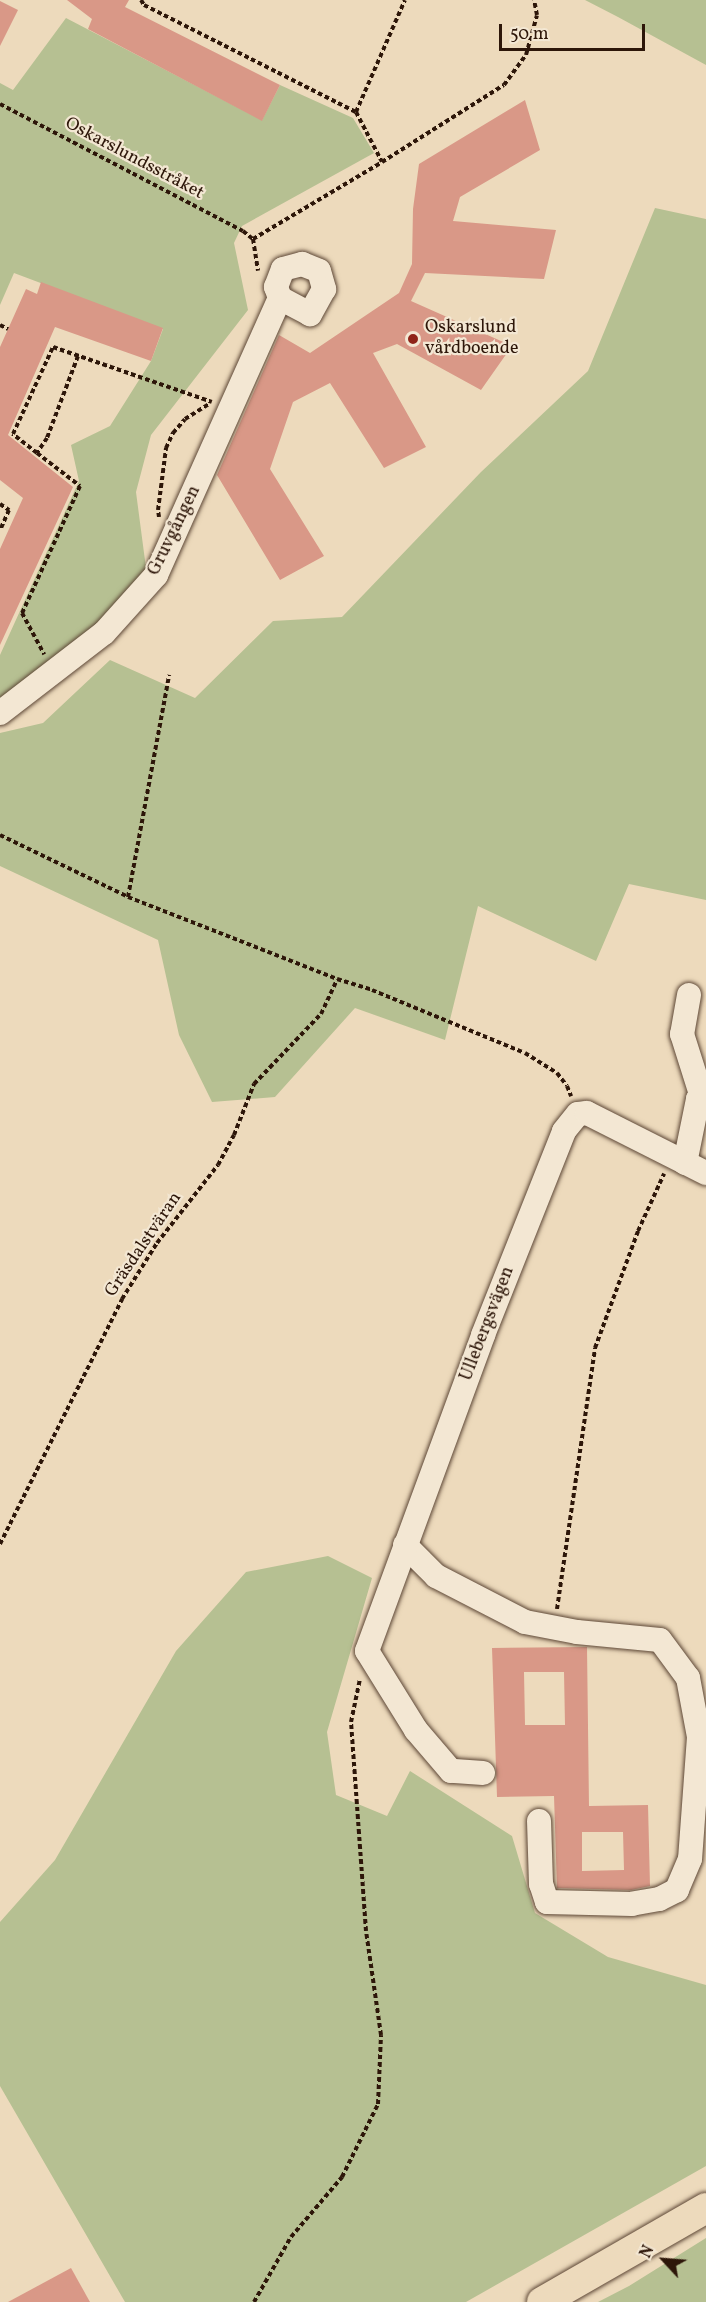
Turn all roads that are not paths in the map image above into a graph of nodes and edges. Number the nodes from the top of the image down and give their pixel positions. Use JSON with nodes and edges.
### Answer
{"nodes":[{"id":1,"x":280,"y":298,"type":"dead end"},
{"id":2,"x":0,"y":713,"type":"edge"},
{"id":3,"x":689,"y":995,"type":"dead end"},
{"id":4,"x":703,"y":1088,"type":"edge"},
{"id":5,"x":688,"y":1164,"type":"edge"},
{"id":6,"x":405,"y":1545,"type":"junction"},
{"id":7,"x":483,"y":1773,"type":"dead end"},
{"id":8,"x":539,"y":1821,"type":"dead end"},
{"id":9,"x":706,"y":2208,"type":"edge"},
{"id":10,"x":542,"y":2302,"type":"edge"}],
"edges":[{"from":1,"to":2,"type":"street","name":"Gruvgången"},
{"from":3,"to":4,"type":"street"},
{"from":4,"to":5,"type":"street"},
{"from":5,"to":6,"type":"street","name":"Ullebergsvägen"},
{"from":6,"to":7,"type":"street","name":"Ullebergsvägen"},
{"from":6,"to":8,"type":"street"},
{"from":9,"to":10,"type":"main road"}]}
